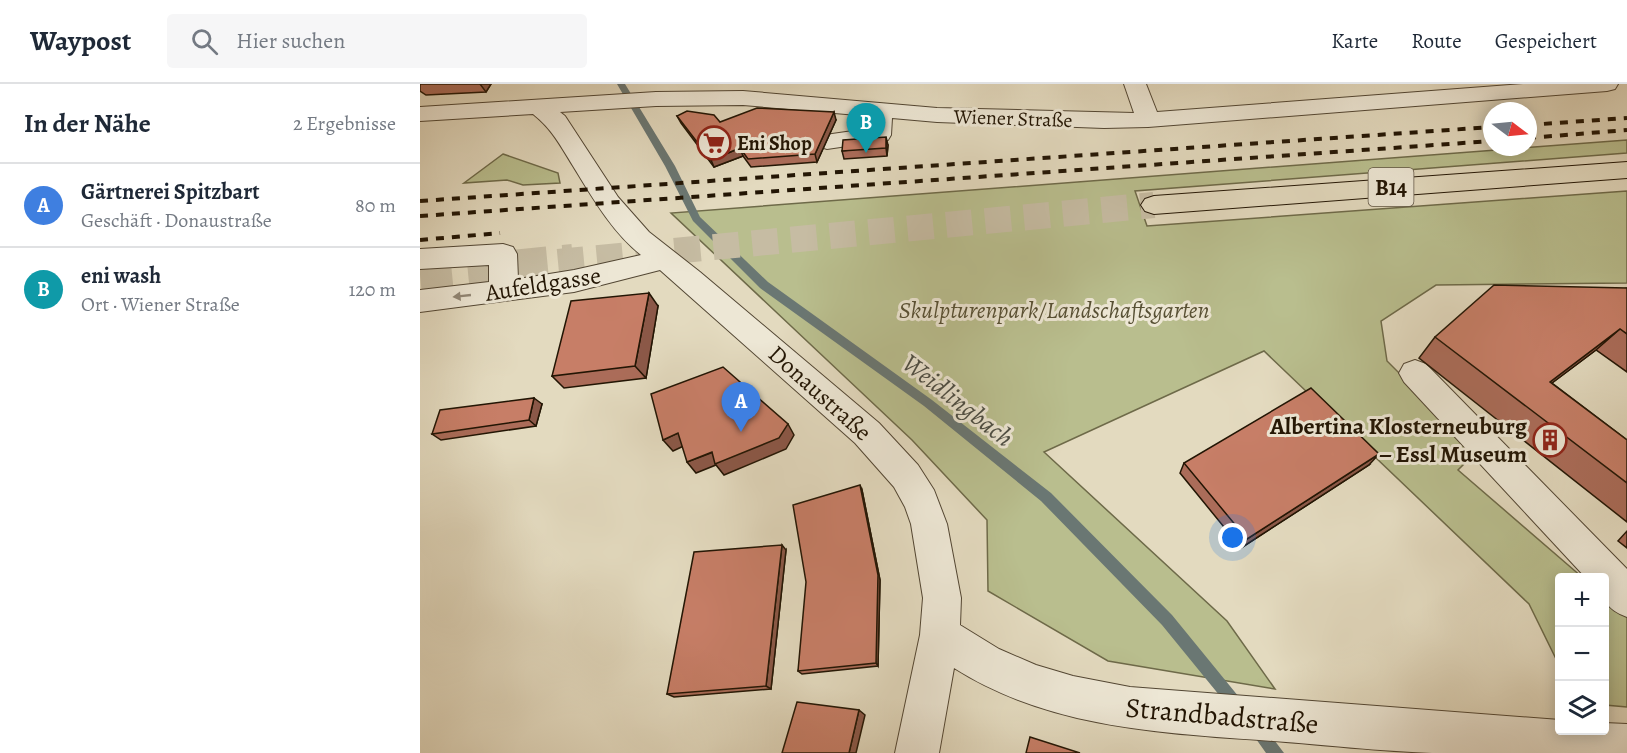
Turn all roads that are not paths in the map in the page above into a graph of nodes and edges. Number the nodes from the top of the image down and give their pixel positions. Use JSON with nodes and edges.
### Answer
{"nodes":[{"id":1,"x":767,"y":84,"type":"edge"},
{"id":2,"x":1135,"y":84,"type":"edge"},
{"id":3,"x":1607,"y":84,"type":"edge"},
{"id":4,"x":1562,"y":86,"type":"edge"},
{"id":5,"x":668,"y":94,"type":"edge"},
{"id":6,"x":537,"y":106,"type":"junction"},
{"id":7,"x":745,"y":109,"type":"junction"},
{"id":8,"x":881,"y":110,"type":"junction"},
{"id":9,"x":420,"y":114,"type":"edge"},
{"id":10,"x":1148,"y":120,"type":"junction"},
{"id":11,"x":835,"y":148,"type":"dead end"},
{"id":12,"x":1627,"y":170,"type":"edge"},
{"id":13,"x":1154,"y":205,"type":"tunnel mouth"},
{"id":14,"x":420,"y":259,"type":"edge"},
{"id":15,"x":664,"y":259,"type":"junction"},
{"id":16,"x":504,"y":291,"type":"junction"},
{"id":17,"x":420,"y":301,"type":"edge"},
{"id":18,"x":1415,"y":373,"type":"dead end"},
{"id":19,"x":1627,"y":597,"type":"edge"},
{"id":20,"x":940,"y":635,"type":"junction"},
{"id":21,"x":1627,"y":746,"type":"edge"},
{"id":22,"x":916,"y":753,"type":"edge"}],
"edges":[{"from":1,"to":7,"type":"street"},
{"from":2,"to":10,"type":"street"},
{"from":3,"to":4,"type":"street","name":"Wiener Straße"},
{"from":4,"to":10,"type":"street","name":"Wiener Straße"},
{"from":5,"to":6,"type":"street","name":"Wiener Straße"},
{"from":5,"to":7,"type":"street","name":"Wiener Straße"},
{"from":6,"to":9,"type":"street","name":"Wiener Straße"},
{"from":6,"to":15,"type":"street","name":"Donaustraße"},
{"from":7,"to":8,"type":"street","name":"Wiener Straße"},
{"from":8,"to":10,"type":"street","name":"Wiener Straße"},
{"from":8,"to":11,"type":"street"},
{"from":12,"to":13,"type":"main road","number":"B14"},
{"from":14,"to":16,"type":"street"},
{"from":15,"to":16,"type":"street","name":"Aufeldgasse"},
{"from":15,"to":20,"type":"street","name":"Donaustraße"},
{"from":16,"to":17,"type":"street","name":"Aufeldgasse","one_way":true},
{"from":18,"to":19,"type":"street"},
{"from":20,"to":21,"type":"street","name":"Strandbadstraße"},
{"from":20,"to":22,"type":"street","name":"Donaustraße"}]}
